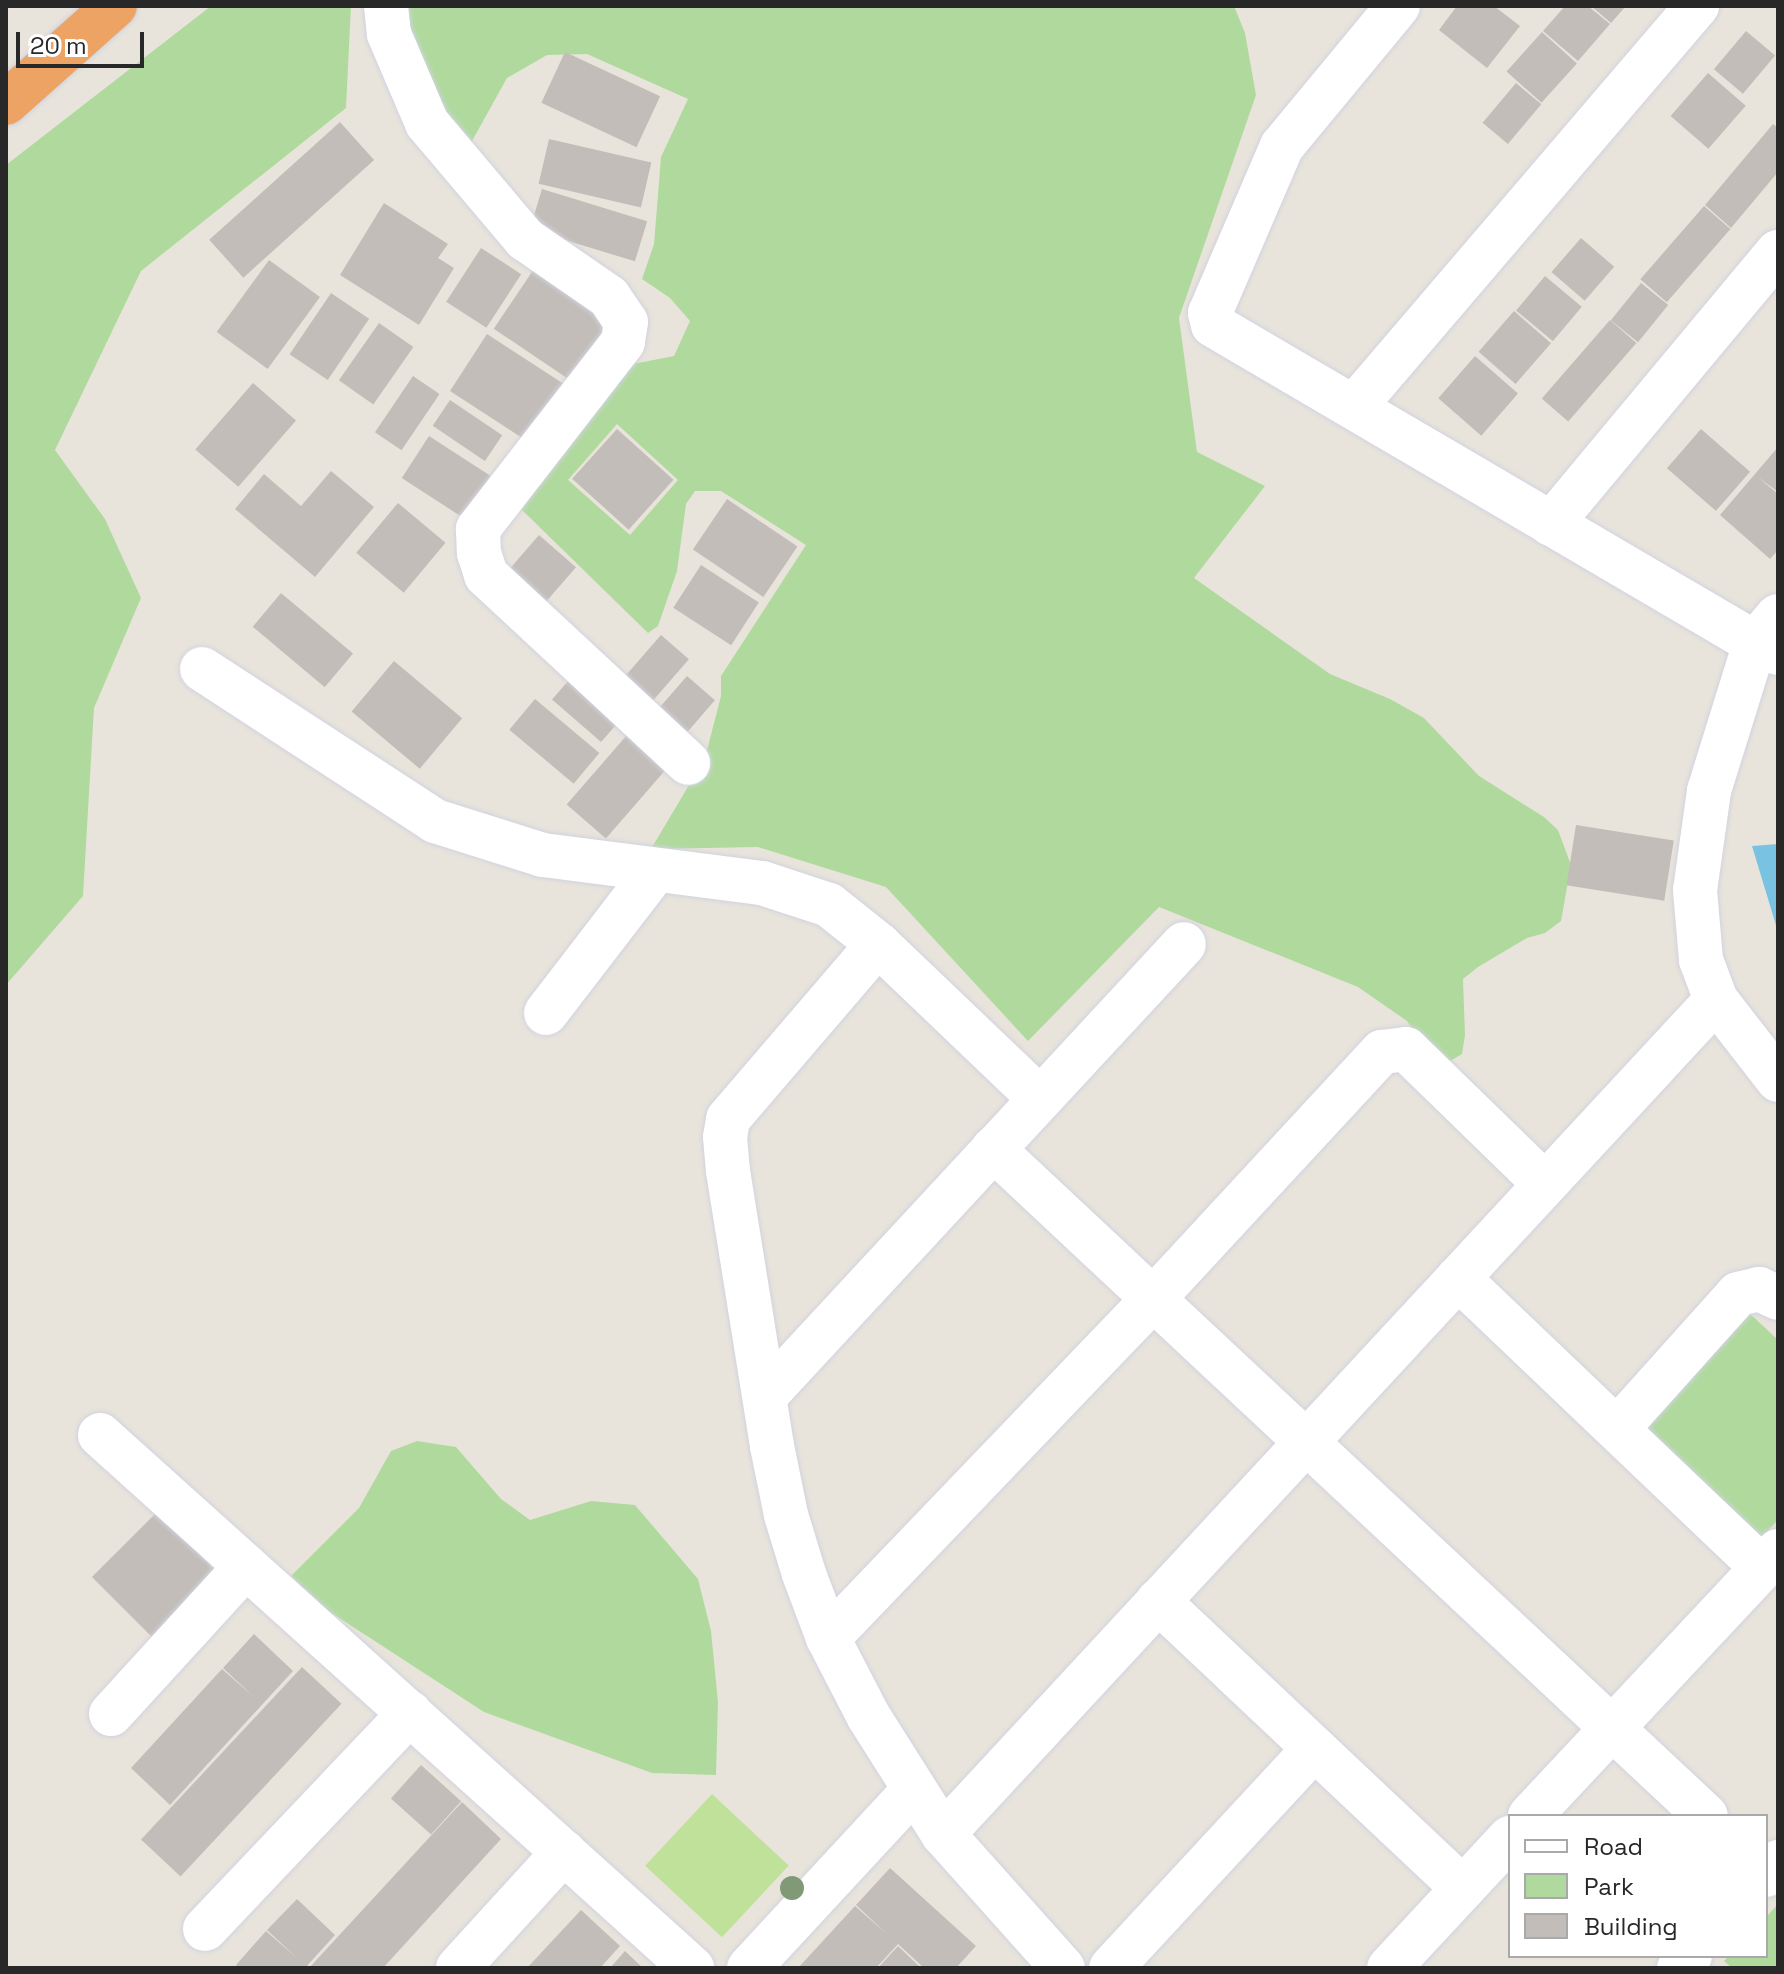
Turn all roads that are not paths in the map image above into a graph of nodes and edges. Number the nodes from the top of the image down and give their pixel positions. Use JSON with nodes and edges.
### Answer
{"nodes":[{"id":1,"x":115,"y":6,"type":"edge"},
{"id":2,"x":386,"y":6,"type":"edge"},
{"id":3,"x":1398,"y":6,"type":"edge"},
{"id":4,"x":1697,"y":6,"type":"edge"},
{"id":5,"x":6,"y":103,"type":"edge"},
{"id":6,"x":1778,"y":252,"type":"edge"},
{"id":7,"x":1354,"y":407,"type":"junction"},
{"id":8,"x":1551,"y":524,"type":"junction"},
{"id":9,"x":1770,"y":638,"type":"edge"},
{"id":10,"x":202,"y":669,"type":"dead end"},
{"id":11,"x":688,"y":763,"type":"dead end"},
{"id":12,"x":655,"y":871,"type":"junction"},
{"id":13,"x":878,"y":944,"type":"junction"},
{"id":14,"x":1184,"y":944,"type":"dead end"},
{"id":15,"x":1716,"y":1000,"type":"junction"},
{"id":16,"x":546,"y":1013,"type":"dead end"},
{"id":17,"x":1778,"y":1080,"type":"edge"},
{"id":18,"x":1040,"y":1099,"type":"junction"},
{"id":19,"x":993,"y":1149,"type":"junction"},
{"id":20,"x":1545,"y":1184,"type":"junction"},
{"id":21,"x":1458,"y":1278,"type":"junction"},
{"id":22,"x":1778,"y":1298,"type":"edge"},
{"id":23,"x":1153,"y":1299,"type":"junction"},
{"id":24,"x":765,"y":1396,"type":"junction"},
{"id":25,"x":1617,"y":1429,"type":"junction"},
{"id":26,"x":100,"y":1435,"type":"dead end"},
{"id":27,"x":1306,"y":1442,"type":"junction"},
{"id":28,"x":1770,"y":1559,"type":"edge"},
{"id":29,"x":246,"y":1566,"type":"junction"},
{"id":30,"x":1158,"y":1601,"type":"junction"},
{"id":31,"x":828,"y":1638,"type":"junction"},
{"id":32,"x":410,"y":1713,"type":"junction"},
{"id":33,"x":111,"y":1714,"type":"dead end"},
{"id":34,"x":1612,"y":1728,"type":"junction"},
{"id":35,"x":1314,"y":1749,"type":"junction"},
{"id":36,"x":913,"y":1791,"type":"junction"},
{"id":37,"x":1532,"y":1814,"type":"edge"},
{"id":38,"x":1704,"y":1814,"type":"edge"},
{"id":39,"x":943,"y":1834,"type":"junction"},
{"id":40,"x":1508,"y":1840,"type":"edge"},
{"id":41,"x":564,"y":1852,"type":"junction"},
{"id":42,"x":1463,"y":1888,"type":"junction"},
{"id":43,"x":205,"y":1929,"type":"dead end"},
{"id":44,"x":1047,"y":1962,"type":"edge"},
{"id":45,"x":1122,"y":1964,"type":"edge"},
{"id":46,"x":458,"y":1968,"type":"edge"},
{"id":47,"x":692,"y":1968,"type":"edge"},
{"id":48,"x":749,"y":1968,"type":"edge"},
{"id":49,"x":1389,"y":1968,"type":"edge"}],
"edges":[{"from":1,"to":5,"type":"highway"},
{"from":2,"to":11,"type":"street"},
{"from":3,"to":7,"type":"street"},
{"from":4,"to":7,"type":"street"},
{"from":6,"to":8,"type":"street"},
{"from":7,"to":8,"type":"street"},
{"from":8,"to":9,"type":"street"},
{"from":9,"to":15,"type":"street"},
{"from":10,"to":12,"type":"street"},
{"from":12,"to":13,"type":"street"},
{"from":12,"to":16,"type":"street"},
{"from":13,"to":18,"type":"street"},
{"from":13,"to":24,"type":"street"},
{"from":14,"to":18,"type":"street"},
{"from":15,"to":17,"type":"street"},
{"from":15,"to":20,"type":"street"},
{"from":18,"to":19,"type":"street"},
{"from":19,"to":23,"type":"street"},
{"from":19,"to":24,"type":"street"},
{"from":20,"to":21,"type":"street"},
{"from":20,"to":23,"type":"street"},
{"from":21,"to":25,"type":"street"},
{"from":21,"to":27,"type":"street"},
{"from":22,"to":25,"type":"street"},
{"from":23,"to":27,"type":"street"},
{"from":23,"to":31,"type":"street"},
{"from":24,"to":31,"type":"street"},
{"from":25,"to":28,"type":"street"},
{"from":26,"to":29,"type":"street"},
{"from":27,"to":30,"type":"street"},
{"from":27,"to":34,"type":"street"},
{"from":28,"to":34,"type":"street"},
{"from":29,"to":32,"type":"street"},
{"from":29,"to":33,"type":"street"},
{"from":30,"to":35,"type":"street"},
{"from":30,"to":39,"type":"street"},
{"from":31,"to":36,"type":"street"},
{"from":32,"to":41,"type":"street"},
{"from":32,"to":43,"type":"street"},
{"from":34,"to":37,"type":"street"},
{"from":34,"to":38,"type":"street"},
{"from":35,"to":42,"type":"street"},
{"from":35,"to":45,"type":"street"},
{"from":36,"to":39,"type":"street"},
{"from":36,"to":48,"type":"street"},
{"from":39,"to":44,"type":"street"},
{"from":40,"to":42,"type":"street"},
{"from":41,"to":46,"type":"street"},
{"from":41,"to":47,"type":"street"},
{"from":42,"to":49,"type":"street"}]}
